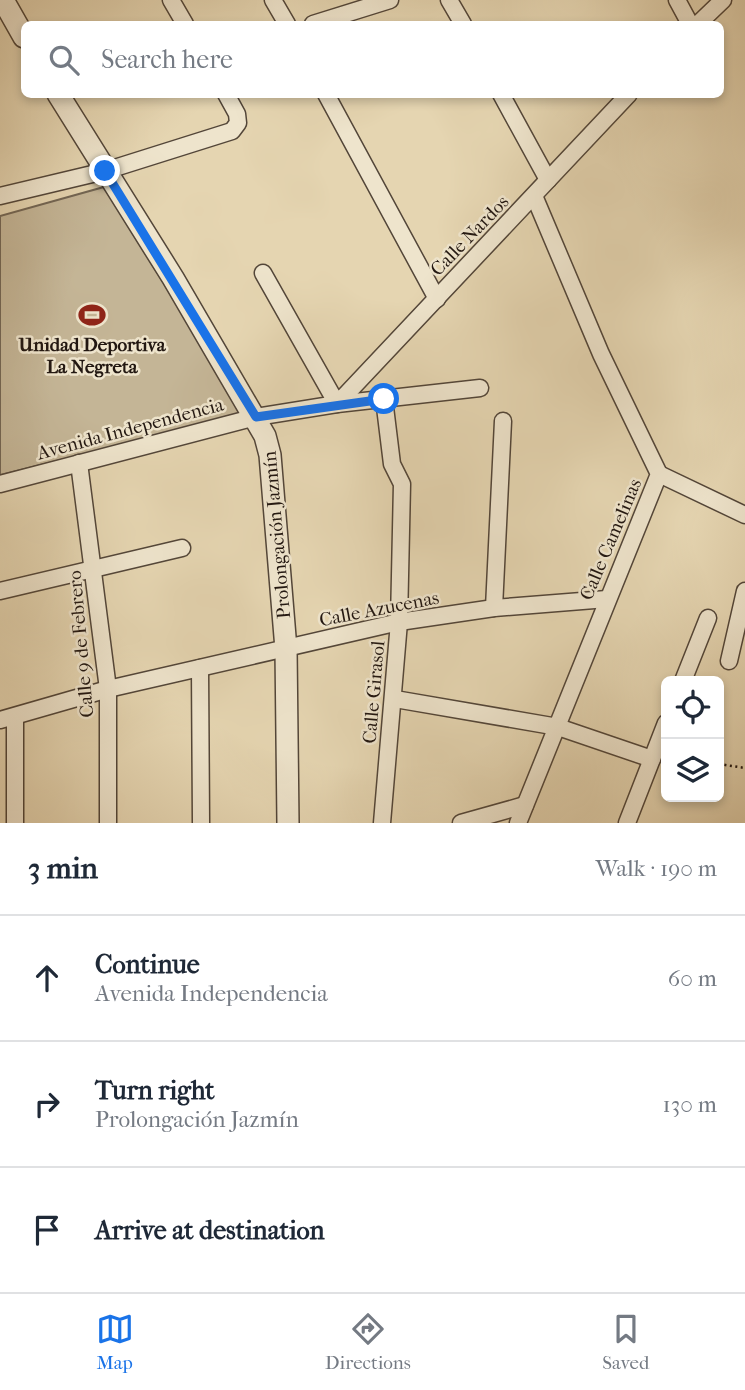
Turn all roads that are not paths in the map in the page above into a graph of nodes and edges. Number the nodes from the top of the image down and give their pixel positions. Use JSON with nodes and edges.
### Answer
{"nodes":[{"id":1,"x":3,"y":0,"type":"edge"},
{"id":2,"x":171,"y":0,"type":"edge"},
{"id":3,"x":273,"y":0,"type":"edge"},
{"id":4,"x":390,"y":0,"type":"edge"},
{"id":5,"x":449,"y":0,"type":"edge"},
{"id":6,"x":677,"y":0,"type":"edge"},
{"id":7,"x":723,"y":0,"type":"edge"},
{"id":8,"x":183,"y":21,"type":"edge"},
{"id":9,"x":285,"y":21,"type":"edge"},
{"id":10,"x":323,"y":21,"type":"edge"},
{"id":11,"x":461,"y":21,"type":"edge"},
{"id":12,"x":688,"y":21,"type":"edge"},
{"id":13,"x":701,"y":21,"type":"edge"},
{"id":14,"x":21,"y":32,"type":"edge"},
{"id":15,"x":60,"y":98,"type":"edge"},
{"id":16,"x":228,"y":98,"type":"edge"},
{"id":17,"x":328,"y":98,"type":"edge"},
{"id":18,"x":503,"y":98,"type":"edge"},
{"id":19,"x":625,"y":98,"type":"edge"},
{"id":20,"x":105,"y":171,"type":"junction"},
{"id":21,"x":548,"y":180,"type":"junction"},
{"id":22,"x":0,"y":196,"type":"edge"},
{"id":23,"x":535,"y":198,"type":"junction"},
{"id":24,"x":262,"y":273,"type":"dead end"},
{"id":25,"x":437,"y":299,"type":"junction"},
{"id":26,"x":480,"y":388,"type":"dead end"},
{"id":27,"x":384,"y":399,"type":"junction"},
{"id":28,"x":337,"y":404,"type":"junction"},
{"id":29,"x":256,"y":417,"type":"junction"},
{"id":30,"x":503,"y":421,"type":"dead end"},
{"id":31,"x":79,"y":463,"type":"junction"},
{"id":32,"x":659,"y":474,"type":"junction"},
{"id":33,"x":0,"y":484,"type":"edge"},
{"id":34,"x":745,"y":515,"type":"edge"},
{"id":35,"x":182,"y":548,"type":"dead end"},
{"id":36,"x":95,"y":569,"type":"junction"},
{"id":37,"x":0,"y":591,"type":"edge"},
{"id":38,"x":745,"y":591,"type":"edge"},
{"id":39,"x":607,"y":599,"type":"junction"},
{"id":40,"x":494,"y":608,"type":"junction"},
{"id":41,"x":708,"y":618,"type":"dead end"},
{"id":42,"x":399,"y":622,"type":"junction"},
{"id":43,"x":286,"y":649,"type":"junction"},
{"id":44,"x":729,"y":661,"type":"dead end"},
{"id":45,"x":200,"y":668,"type":"junction"},
{"id":46,"x":685,"y":676,"type":"edge"},
{"id":47,"x":108,"y":689,"type":"junction"},
{"id":48,"x":395,"y":699,"type":"junction"},
{"id":49,"x":7,"y":718,"type":"edge"},
{"id":50,"x":558,"y":727,"type":"junction"},
{"id":51,"x":661,"y":736,"type":"edge"},
{"id":52,"x":652,"y":759,"type":"junction"},
{"id":53,"x":525,"y":805,"type":"junction"},
{"id":54,"x":15,"y":823,"type":"edge"},
{"id":55,"x":108,"y":823,"type":"edge"},
{"id":56,"x":201,"y":823,"type":"edge"},
{"id":57,"x":288,"y":823,"type":"edge"},
{"id":58,"x":382,"y":823,"type":"edge"},
{"id":59,"x":460,"y":823,"type":"edge"},
{"id":60,"x":518,"y":823,"type":"edge"},
{"id":61,"x":627,"y":823,"type":"edge"}],
"edges":[{"from":1,"to":14,"type":"street"},
{"from":2,"to":8,"type":"street"},
{"from":3,"to":9,"type":"street"},
{"from":4,"to":10,"type":"street"},
{"from":5,"to":11,"type":"street"},
{"from":6,"to":12,"type":"street"},
{"from":7,"to":13,"type":"street"},
{"from":15,"to":20,"type":"street","name":"Prolongación Jazmín"},
{"from":16,"to":20,"type":"street"},
{"from":17,"to":25,"type":"street"},
{"from":18,"to":21,"type":"street"},
{"from":19,"to":21,"type":"street","name":"Calle Nardos"},
{"from":20,"to":22,"type":"street"},
{"from":20,"to":29,"type":"street","name":"Prolongación Jazmín"},
{"from":21,"to":23,"type":"street","name":"Calle Nardos"},
{"from":23,"to":25,"type":"street","name":"Calle Nardos"},
{"from":23,"to":32,"type":"street","name":"Calle Camelinas"},
{"from":24,"to":28,"type":"street"},
{"from":25,"to":28,"type":"street","name":"Calle Nardos"},
{"from":26,"to":27,"type":"street","name":"Avenida Independencia"},
{"from":27,"to":28,"type":"street","name":"Avenida Independencia"},
{"from":27,"to":42,"type":"street","name":"Calle Girasol"},
{"from":28,"to":29,"type":"street","name":"Avenida Independencia"},
{"from":29,"to":31,"type":"street","name":"Avenida Independencia"},
{"from":29,"to":43,"type":"street","name":"Prolongación Jazmín"},
{"from":30,"to":40,"type":"street"},
{"from":31,"to":33,"type":"street","name":"Avenida Independencia"},
{"from":31,"to":36,"type":"street","name":"Calle 9 de Febrero"},
{"from":32,"to":34,"type":"street"},
{"from":32,"to":39,"type":"street","name":"Calle Camelinas"},
{"from":35,"to":36,"type":"street"},
{"from":36,"to":37,"type":"street"},
{"from":36,"to":47,"type":"street","name":"Calle 9 de Febrero"},
{"from":38,"to":44,"type":"street"},
{"from":39,"to":40,"type":"street","name":"Calle Azucenas"},
{"from":39,"to":50,"type":"street","name":"Calle Camelinas"},
{"from":40,"to":42,"type":"street","name":"Calle Azucenas"},
{"from":41,"to":46,"type":"street"},
{"from":42,"to":43,"type":"street","name":"Calle Azucenas"},
{"from":42,"to":48,"type":"street","name":"Calle Girasol"},
{"from":43,"to":45,"type":"street","name":"Calle Azucenas"},
{"from":43,"to":57,"type":"street","name":"Prolongación Jazmín"},
{"from":45,"to":47,"type":"street","name":"Calle Azucenas"},
{"from":45,"to":56,"type":"street"},
{"from":47,"to":49,"type":"street","name":"Calle Azucenas"},
{"from":47,"to":55,"type":"street","name":"Calle 9 de Febrero"},
{"from":48,"to":50,"type":"street"},
{"from":48,"to":58,"type":"street","name":"Calle Girasol"},
{"from":49,"to":54,"type":"street"},
{"from":50,"to":52,"type":"street"},
{"from":50,"to":53,"type":"street","name":"Calle Camelinas"},
{"from":51,"to":52,"type":"street"},
{"from":52,"to":61,"type":"street"},
{"from":53,"to":59,"type":"street"},
{"from":53,"to":60,"type":"street","name":"Calle Camelinas"}]}
